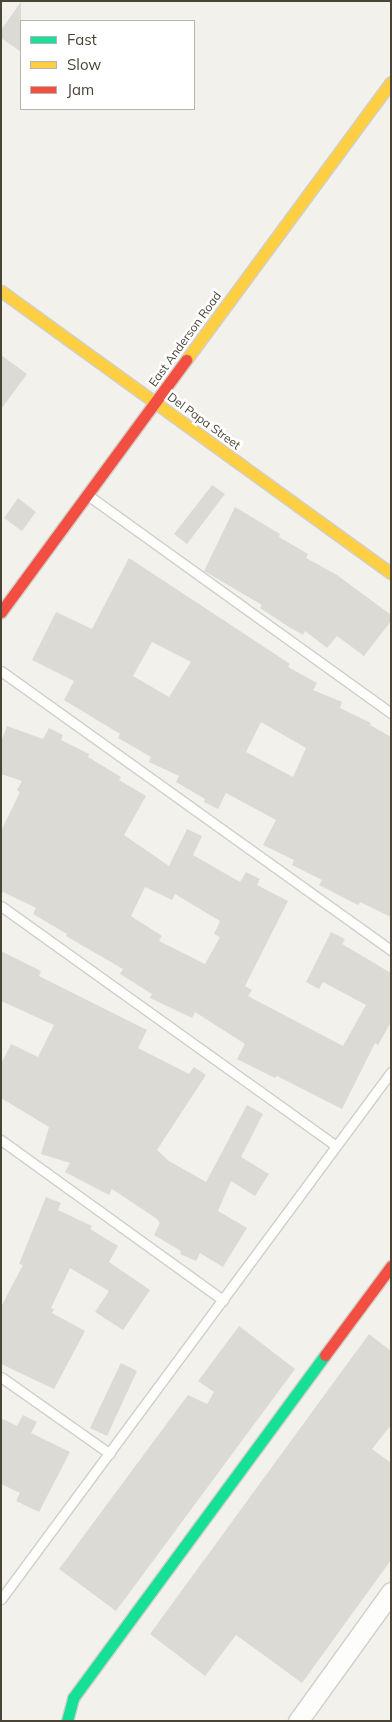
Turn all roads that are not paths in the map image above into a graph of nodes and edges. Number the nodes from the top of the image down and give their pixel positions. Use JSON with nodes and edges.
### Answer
{"nodes":[{"id":1,"x":391,"y":82,"type":"edge"},
{"id":2,"x":1,"y":291,"type":"edge"},
{"id":3,"x":155,"y":402,"type":"junction"},
{"id":4,"x":87,"y":495,"type":"junction"},
{"id":5,"x":391,"y":573,"type":"edge"},
{"id":6,"x":1,"y":612,"type":"edge"},
{"id":7,"x":1,"y":671,"type":"edge"},
{"id":8,"x":391,"y":713,"type":"edge"},
{"id":9,"x":1,"y":906,"type":"edge"},
{"id":10,"x":391,"y":950,"type":"edge"},
{"id":11,"x":391,"y":1072,"type":"edge"},
{"id":12,"x":1,"y":1140,"type":"edge"},
{"id":13,"x":336,"y":1146,"type":"junction"},
{"id":14,"x":391,"y":1266,"type":"edge"},
{"id":15,"x":223,"y":1300,"type":"junction"},
{"id":16,"x":1,"y":1377,"type":"edge"},
{"id":17,"x":110,"y":1454,"type":"junction"},
{"id":18,"x":391,"y":1592,"type":"edge"},
{"id":19,"x":1,"y":1599,"type":"edge"},
{"id":20,"x":67,"y":1721,"type":"edge"},
{"id":21,"x":298,"y":1721,"type":"edge"}],
"edges":[{"from":1,"to":3,"type":"street","name":"East Anderson Road"},
{"from":2,"to":3,"type":"street","name":"Del Papa Street"},
{"from":3,"to":4,"type":"street","name":"East Anderson Road"},
{"from":3,"to":5,"type":"street","name":"Del Papa Street"},
{"from":4,"to":6,"type":"street","name":"East Anderson Road"},
{"from":4,"to":8,"type":"lane"},
{"from":7,"to":10,"type":"lane"},
{"from":9,"to":13,"type":"lane"},
{"from":11,"to":13,"type":"lane"},
{"from":12,"to":15,"type":"lane"},
{"from":13,"to":15,"type":"lane"},
{"from":14,"to":20,"type":"street"},
{"from":15,"to":17,"type":"lane"},
{"from":16,"to":17,"type":"lane"},
{"from":17,"to":19,"type":"lane"},
{"from":18,"to":21,"type":"street"}]}
